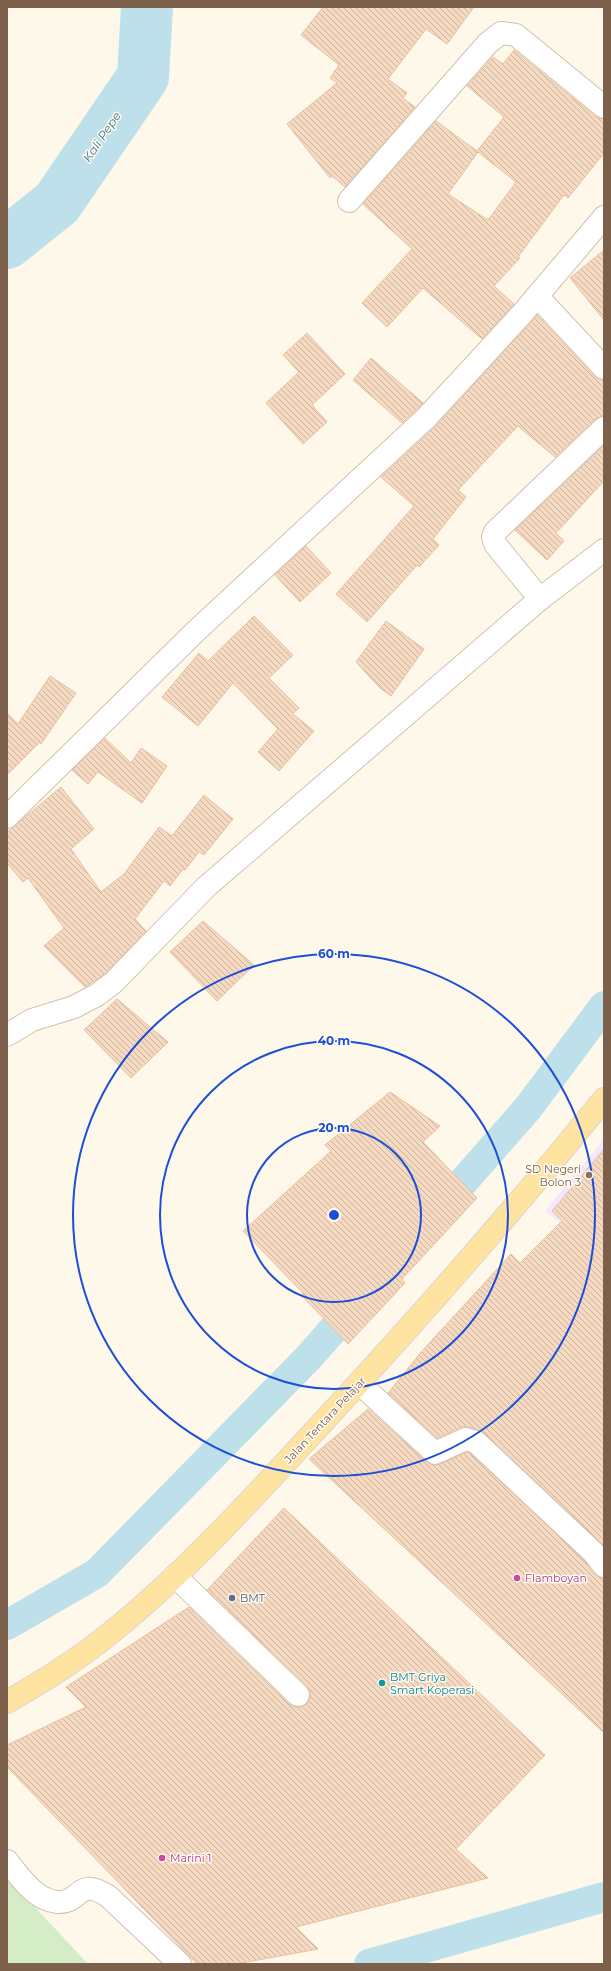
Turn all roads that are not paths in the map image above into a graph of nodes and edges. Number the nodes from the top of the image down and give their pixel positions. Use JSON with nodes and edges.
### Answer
{"nodes":[{"id":1,"x":604,"y":107,"type":"edge"},
{"id":2,"x":349,"y":201,"type":"dead end"},
{"id":3,"x":604,"y":217,"type":"edge"},
{"id":4,"x":536,"y":296,"type":"junction"},
{"id":5,"x":604,"y":368,"type":"edge"},
{"id":6,"x":604,"y":428,"type":"edge"},
{"id":7,"x":604,"y":550,"type":"edge"},
{"id":8,"x":540,"y":599,"type":"junction"},
{"id":9,"x":7,"y":817,"type":"edge"},
{"id":10,"x":7,"y":1035,"type":"edge"},
{"id":11,"x":604,"y":1099,"type":"edge"},
{"id":12,"x":359,"y":1383,"type":"junction"},
{"id":13,"x":604,"y":1566,"type":"edge"},
{"id":14,"x":175,"y":1576,"type":"junction"},
{"id":15,"x":298,"y":1695,"type":"dead end"},
{"id":16,"x":7,"y":1702,"type":"edge"},
{"id":17,"x":7,"y":1861,"type":"edge"},
{"id":18,"x":180,"y":1964,"type":"edge"}],
"edges":[{"from":1,"to":2,"type":"street"},
{"from":3,"to":4,"type":"street"},
{"from":4,"to":5,"type":"street"},
{"from":4,"to":9,"type":"street"},
{"from":6,"to":8,"type":"street"},
{"from":7,"to":8,"type":"street"},
{"from":8,"to":10,"type":"street"},
{"from":11,"to":12,"type":"main road","name":"Jalan Tentara Pelajar"},
{"from":12,"to":13,"type":"street"},
{"from":12,"to":14,"type":"main road","name":"Jalan Tentara Pelajar"},
{"from":14,"to":15,"type":"street"},
{"from":14,"to":16,"type":"main road","name":"Jalan Tentara Pelajar"},
{"from":17,"to":18,"type":"street"}]}
